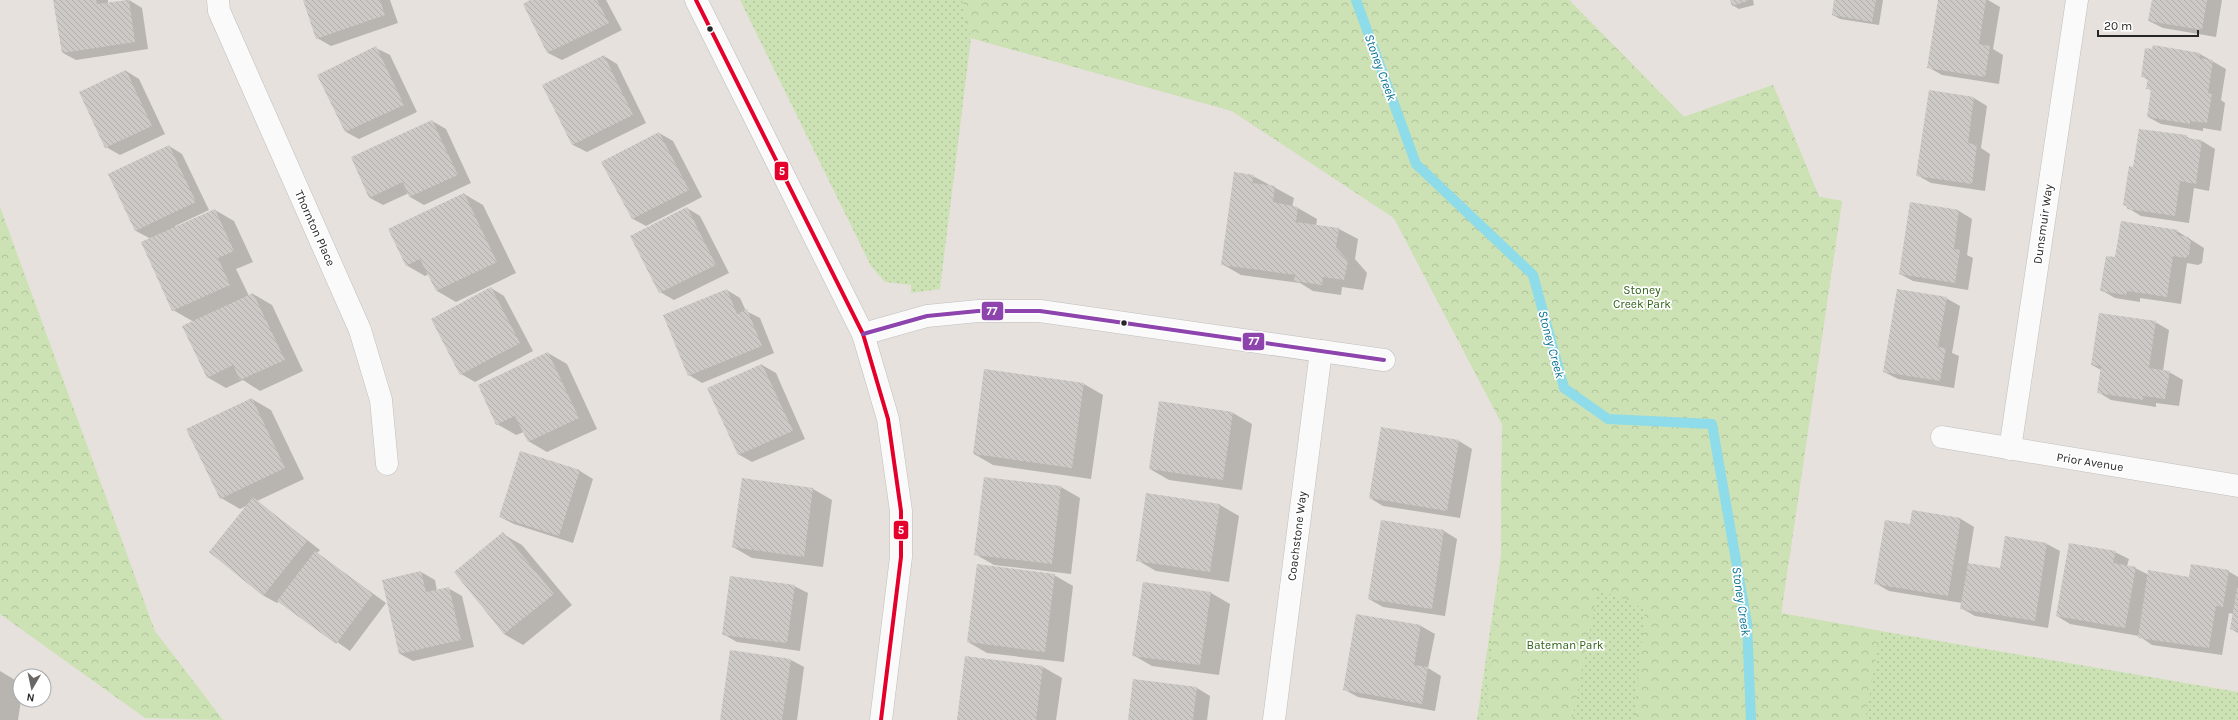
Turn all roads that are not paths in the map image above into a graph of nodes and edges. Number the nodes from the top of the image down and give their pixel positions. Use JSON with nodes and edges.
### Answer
{"nodes":[{"id":1,"x":218,"y":0,"type":"edge"},
{"id":2,"x":696,"y":0,"type":"edge"},
{"id":3,"x":2076,"y":0,"type":"edge"},
{"id":4,"x":862,"y":334,"type":"junction"},
{"id":5,"x":1321,"y":351,"type":"junction"},
{"id":6,"x":1384,"y":360,"type":"dead end"},
{"id":7,"x":1942,"y":437,"type":"dead end"},
{"id":8,"x":2010,"y":449,"type":"junction"},
{"id":9,"x":387,"y":464,"type":"dead end"},
{"id":10,"x":2238,"y":486,"type":"edge"},
{"id":11,"x":881,"y":720,"type":"edge"},
{"id":12,"x":1274,"y":720,"type":"edge"}],
"edges":[{"from":1,"to":9,"type":"street","name":"Thornton Place"},
{"from":2,"to":4,"type":"street"},
{"from":3,"to":8,"type":"street","name":"Dunsmuir Way"},
{"from":4,"to":5,"type":"street"},
{"from":4,"to":11,"type":"street"},
{"from":5,"to":6,"type":"street"},
{"from":5,"to":12,"type":"street","name":"Coachstone Way"},
{"from":7,"to":8,"type":"street","name":"Prior Avenue"},
{"from":8,"to":10,"type":"street","name":"Prior Avenue"}]}
